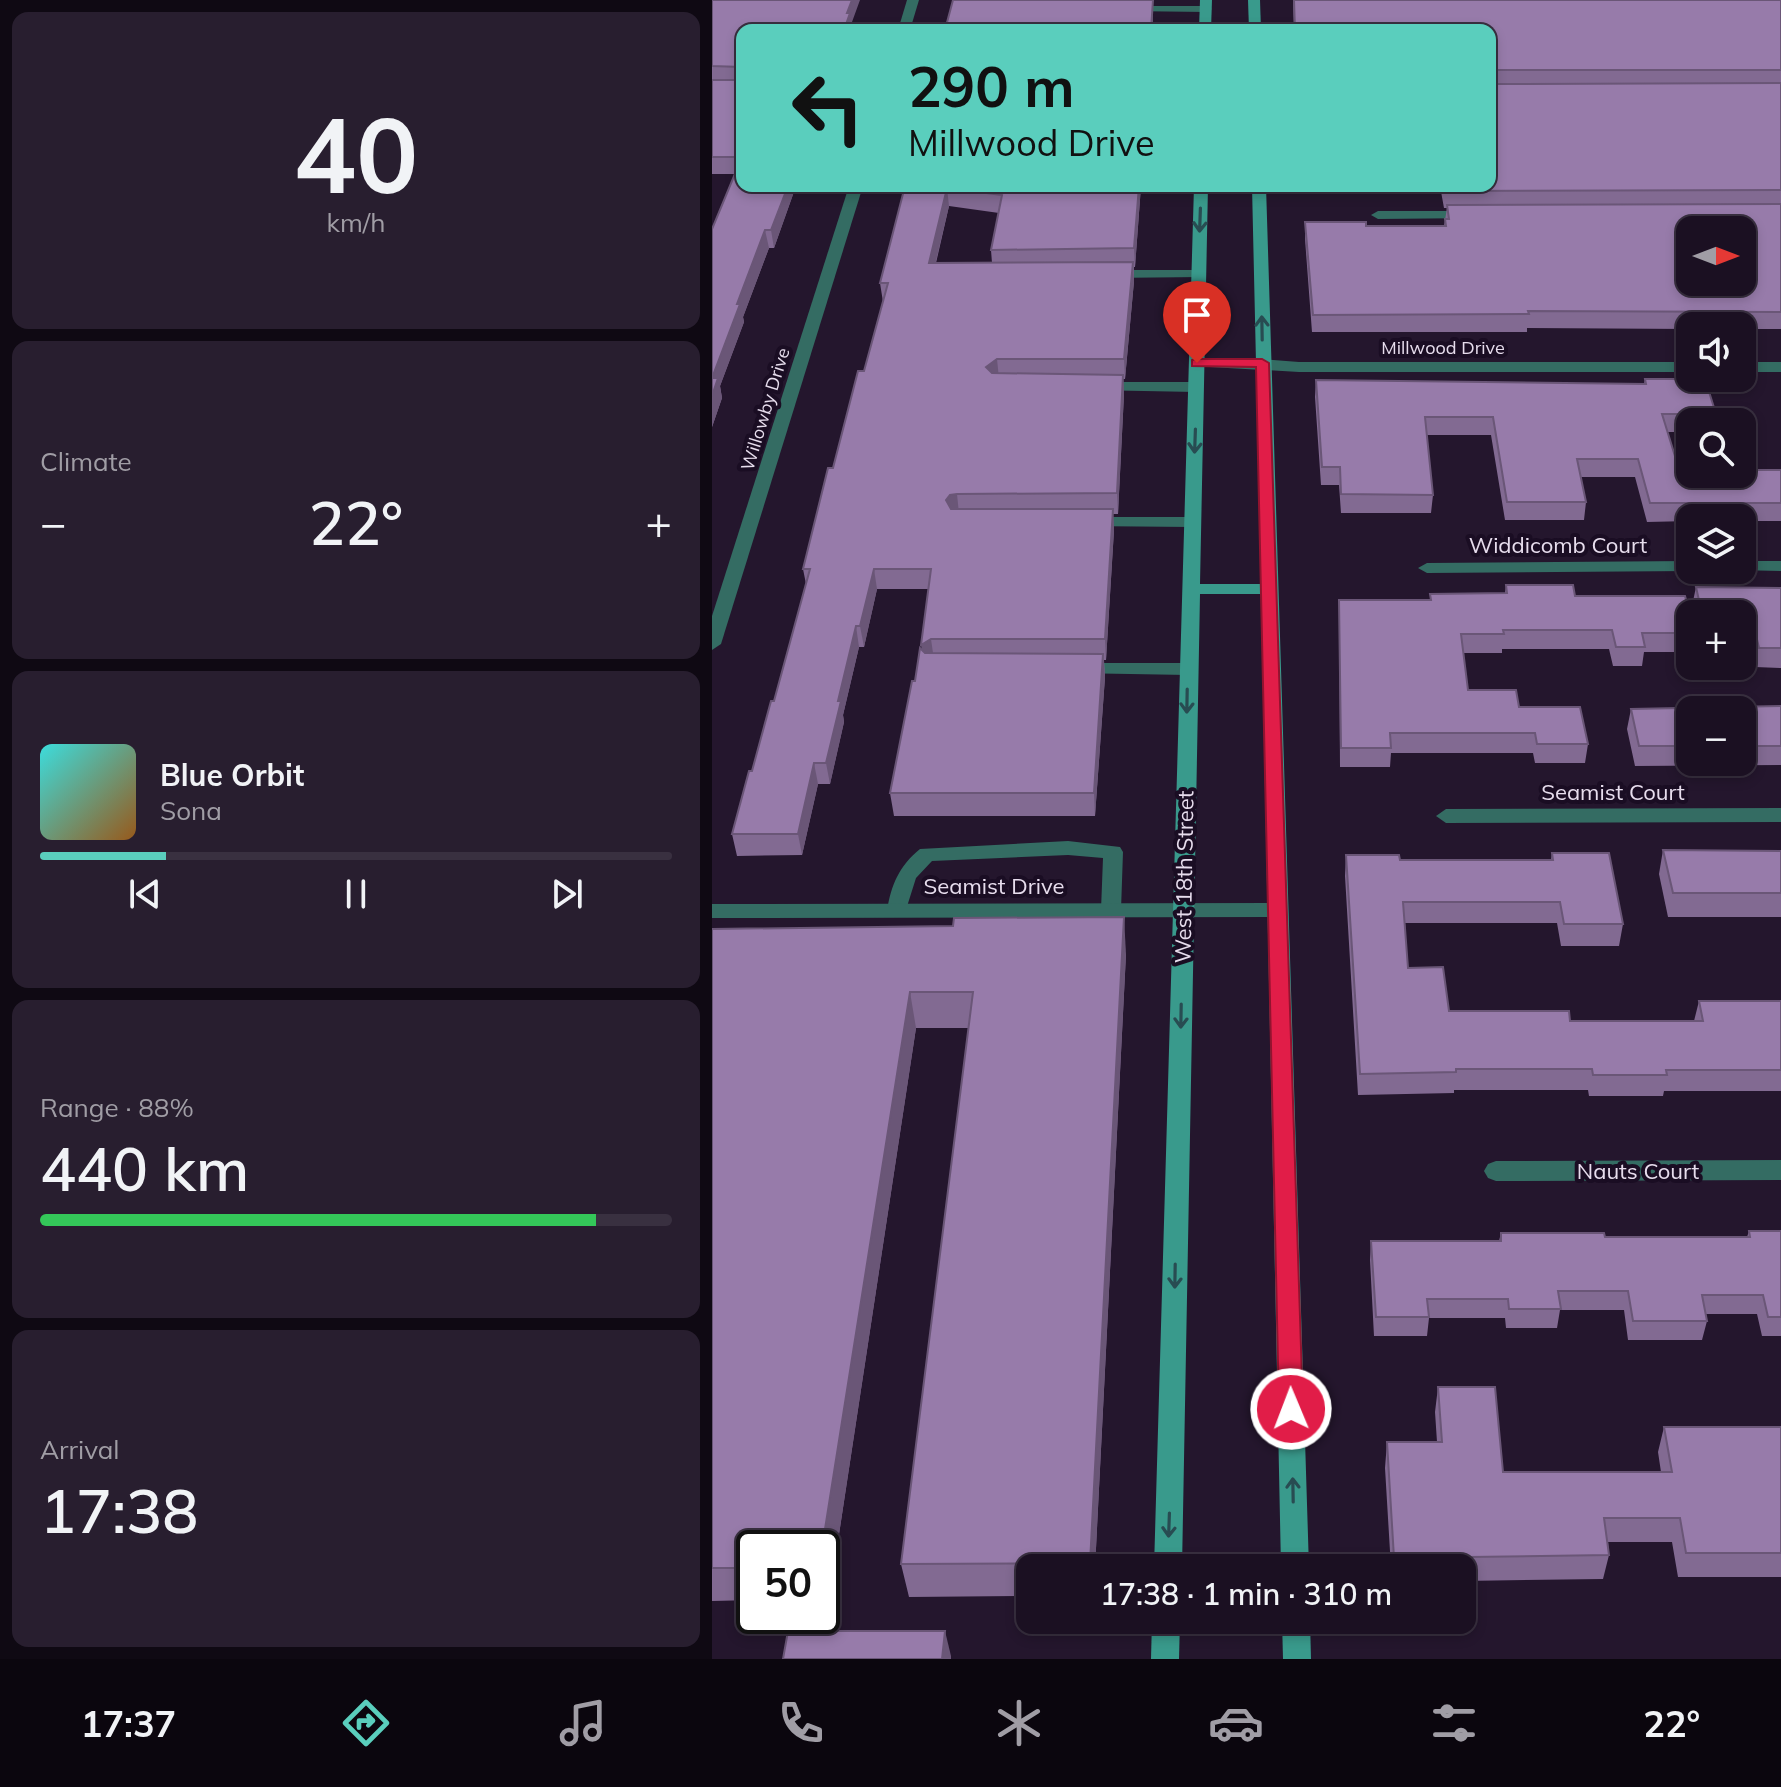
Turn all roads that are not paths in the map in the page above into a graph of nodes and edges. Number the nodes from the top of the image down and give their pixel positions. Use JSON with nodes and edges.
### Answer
{"nodes":[{"id":1,"x":913,"y":0,"type":"edge"},
{"id":2,"x":1254,"y":0,"type":"edge"},
{"id":3,"x":1206,"y":4,"type":"edge"},
{"id":4,"x":1116,"y":9,"type":"edge"},
{"id":5,"x":906,"y":24,"type":"edge"},
{"id":6,"x":1205,"y":24,"type":"edge"},
{"id":7,"x":1255,"y":24,"type":"edge"},
{"id":8,"x":854,"y":192,"type":"edge"},
{"id":9,"x":1201,"y":192,"type":"edge"},
{"id":10,"x":1259,"y":192,"type":"edge"},
{"id":11,"x":1378,"y":215,"type":"dead end"},
{"id":12,"x":1486,"y":215,"type":"edge"},
{"id":13,"x":1089,"y":274,"type":"edge"},
{"id":14,"x":1198,"y":274,"type":"junction"},
{"id":15,"x":1197,"y":363,"type":"junction"},
{"id":16,"x":1262,"y":363,"type":"junction"},
{"id":17,"x":1676,"y":367,"type":"edge"},
{"id":18,"x":1756,"y":367,"type":"edge"},
{"id":19,"x":1781,"y":367,"type":"edge"},
{"id":20,"x":1075,"y":387,"type":"edge"},
{"id":21,"x":1196,"y":387,"type":"junction"},
{"id":22,"x":1068,"y":522,"type":"edge"},
{"id":23,"x":1192,"y":522,"type":"junction"},
{"id":24,"x":1676,"y":566,"type":"edge"},
{"id":25,"x":1756,"y":566,"type":"edge"},
{"id":26,"x":1781,"y":566,"type":"edge"},
{"id":27,"x":1427,"y":568,"type":"dead end"},
{"id":28,"x":1191,"y":589,"type":"junction"},
{"id":29,"x":1269,"y":589,"type":"junction"},
{"id":30,"x":712,"y":644,"type":"edge"},
{"id":31,"x":1061,"y":669,"type":"edge"},
{"id":32,"x":1188,"y":669,"type":"junction"},
{"id":33,"x":1781,"y":815,"type":"edge"},
{"id":34,"x":1446,"y":816,"type":"dead end"},
{"id":35,"x":1111,"y":910,"type":"junction"},
{"id":36,"x":1183,"y":910,"type":"junction"},
{"id":37,"x":1277,"y":910,"type":"junction"},
{"id":38,"x":712,"y":911,"type":"edge"},
{"id":39,"x":897,"y":911,"type":"junction"},
{"id":40,"x":1781,"y":1170,"type":"edge"},
{"id":41,"x":1496,"y":1171,"type":"dead end"},
{"id":42,"x":1168,"y":1554,"type":"edge"},
{"id":43,"x":1295,"y":1554,"type":"edge"},
{"id":44,"x":1166,"y":1634,"type":"edge"},
{"id":45,"x":1296,"y":1634,"type":"edge"},
{"id":46,"x":1165,"y":1659,"type":"edge"},
{"id":47,"x":1297,"y":1659,"type":"edge"}],
"edges":[{"from":1,"to":5,"type":"street"},
{"from":2,"to":7,"type":"main road"},
{"from":3,"to":4,"type":"street"},
{"from":3,"to":6,"type":"main road"},
{"from":8,"to":30,"type":"street","name":"Willowby Drive"},
{"from":9,"to":14,"type":"main road","name":"West 18th Street","one_way":true},
{"from":16,"to":10,"type":"main road","one_way":true},
{"from":11,"to":12,"type":"street"},
{"from":13,"to":14,"type":"street"},
{"from":14,"to":15,"type":"main road","name":"West 18th Street"},
{"from":15,"to":16,"type":"street","name":"Millwood Drive"},
{"from":15,"to":21,"type":"main road","name":"West 18th Street"},
{"from":16,"to":17,"type":"street","name":"Millwood Drive"},
{"from":16,"to":29,"type":"main road"},
{"from":18,"to":19,"type":"street"},
{"from":20,"to":21,"type":"street"},
{"from":21,"to":23,"type":"main road","name":"West 18th Street","one_way":true},
{"from":22,"to":23,"type":"street"},
{"from":23,"to":28,"type":"main road","name":"West 18th Street"},
{"from":24,"to":27,"type":"street","name":"Widdicomb Court"},
{"from":25,"to":26,"type":"street"},
{"from":28,"to":29,"type":"main road"},
{"from":28,"to":32,"type":"main road","name":"West 18th Street"},
{"from":29,"to":37,"type":"main road"},
{"from":31,"to":32,"type":"street"},
{"from":32,"to":36,"type":"main road","name":"West 18th Street","one_way":true},
{"from":33,"to":34,"type":"street","name":"Seamist Court"},
{"from":35,"to":36,"type":"street","name":"Seamist Drive"},
{"from":35,"to":39,"type":"street","name":"Seamist Drive"},
{"from":35,"to":39,"type":"street"},
{"from":36,"to":37,"type":"street","name":"Seamist Drive"},
{"from":36,"to":42,"type":"main road","name":"West 18th Street","one_way":true},
{"from":43,"to":37,"type":"main road","one_way":true},
{"from":38,"to":39,"type":"street","name":"Seamist Drive"},
{"from":40,"to":41,"type":"street","name":"Nauts Court"},
{"from":44,"to":46,"type":"main road"},
{"from":45,"to":47,"type":"main road"}]}
